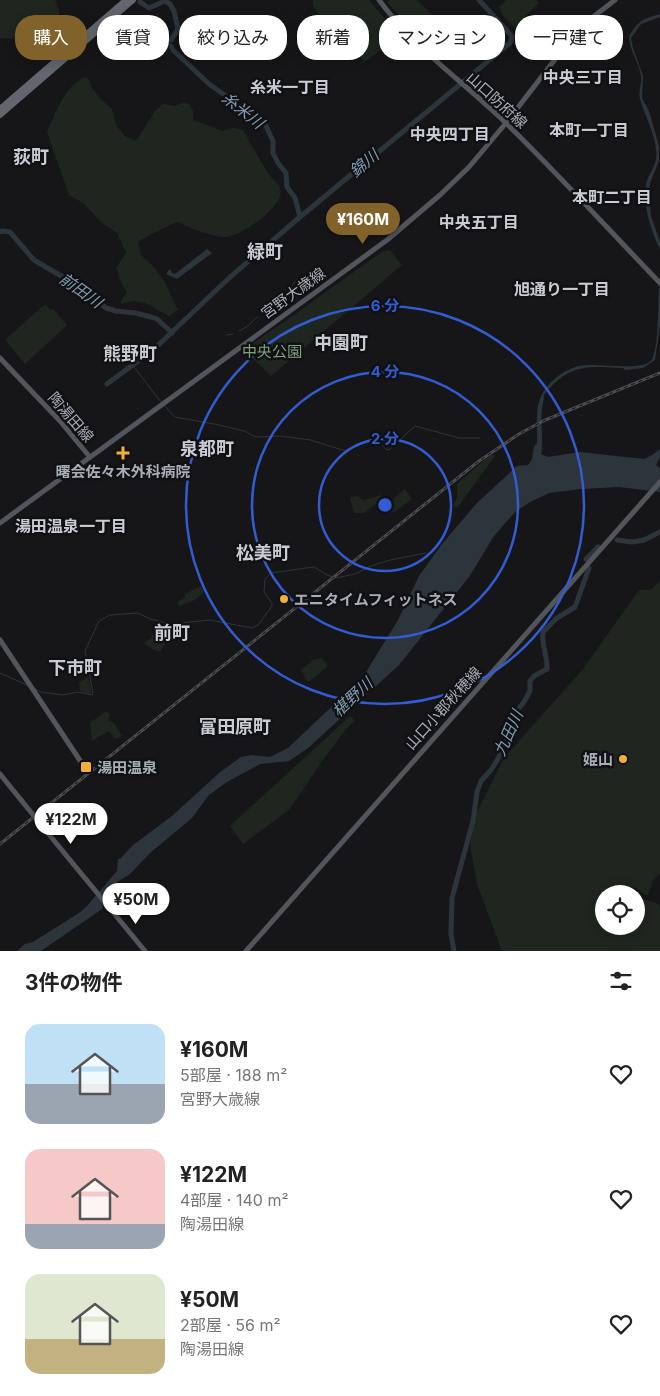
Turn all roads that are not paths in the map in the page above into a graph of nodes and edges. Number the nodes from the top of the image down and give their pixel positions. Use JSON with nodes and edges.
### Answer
{"nodes":[{"id":1,"x":126,"y":0,"type":"edge"},
{"id":2,"x":133,"y":0,"type":"edge"},
{"id":3,"x":379,"y":0,"type":"edge"},
{"id":4,"x":615,"y":0,"type":"edge"},
{"id":5,"x":0,"y":109,"type":"edge"},
{"id":6,"x":0,"y":115,"type":"edge"},
{"id":7,"x":506,"y":123,"type":"junction"},
{"id":8,"x":660,"y":283,"type":"edge"},
{"id":9,"x":0,"y":358,"type":"edge"},
{"id":10,"x":89,"y":456,"type":"junction"},
{"id":11,"x":660,"y":482,"type":"edge"},
{"id":12,"x":0,"y":523,"type":"edge"},
{"id":13,"x":0,"y":640,"type":"edge"},
{"id":14,"x":81,"y":762,"type":"dead end"},
{"id":15,"x":0,"y":774,"type":"edge"},
{"id":16,"x":145,"y":951,"type":"edge"},
{"id":17,"x":246,"y":951,"type":"edge"}],
"edges":[{"from":1,"to":5,"type":"highway"},
{"from":2,"to":6,"type":"highway"},
{"from":3,"to":7,"type":"main road","name":"山口防府線"},
{"from":4,"to":7,"type":"main road","name":"宮野大歳線"},
{"from":7,"to":8,"type":"main road","name":"山口防府線"},
{"from":7,"to":10,"type":"main road","name":"宮野大歳線"},
{"from":9,"to":10,"type":"main road","name":"陶湯田線"},
{"from":10,"to":12,"type":"main road","name":"陶湯田線"},
{"from":11,"to":17,"type":"main road","name":"山口小郡秋穂線"},
{"from":13,"to":14,"type":"main road"},
{"from":15,"to":16,"type":"main road","bridge":true}]}
